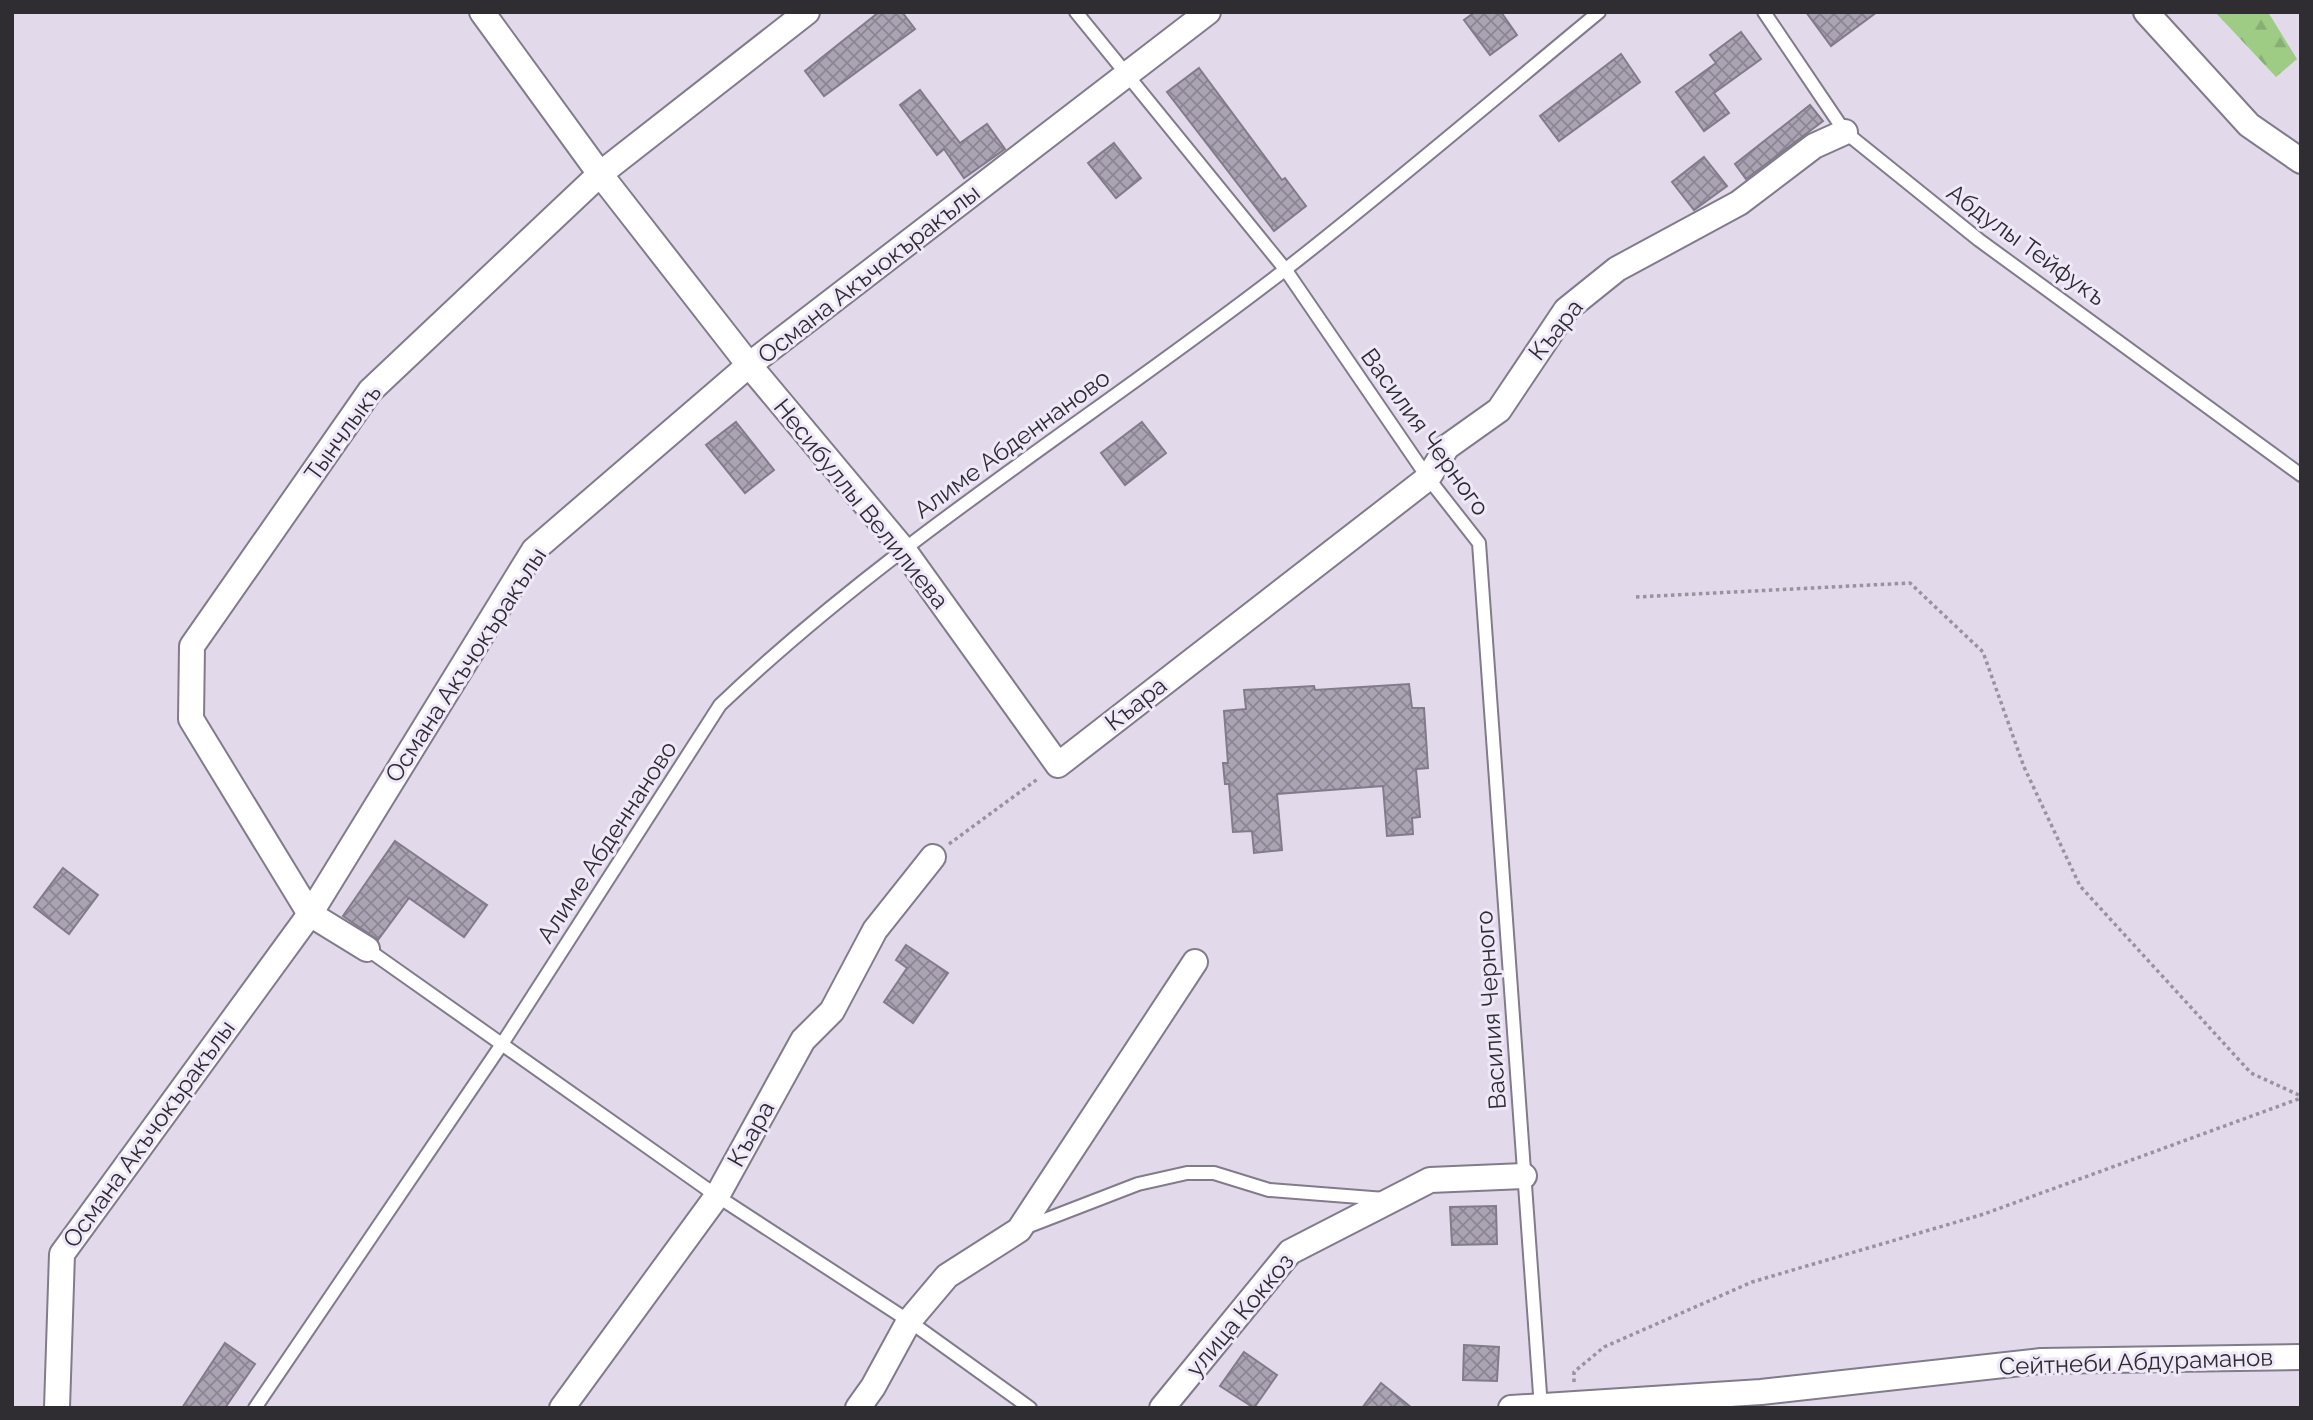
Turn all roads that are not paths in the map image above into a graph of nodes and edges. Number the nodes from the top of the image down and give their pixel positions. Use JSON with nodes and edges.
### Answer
{"nodes":[{"id":1,"x":482,"y":12,"type":"edge"},
{"id":2,"x":807,"y":12,"type":"edge"},
{"id":3,"x":1076,"y":12,"type":"edge"},
{"id":4,"x":1208,"y":12,"type":"edge"},
{"id":5,"x":1599,"y":12,"type":"edge"},
{"id":6,"x":1764,"y":12,"type":"edge"},
{"id":7,"x":2146,"y":12,"type":"edge"},
{"id":8,"x":1128,"y":74,"type":"junction"},
{"id":9,"x":1846,"y":132,"type":"junction"},
{"id":10,"x":2301,"y":161,"type":"edge"},
{"id":11,"x":600,"y":174,"type":"junction"},
{"id":12,"x":1285,"y":269,"type":"junction"},
{"id":13,"x":749,"y":365,"type":"junction"},
{"id":14,"x":2301,"y":475,"type":"edge"},
{"id":15,"x":1428,"y":478,"type":"junction"},
{"id":16,"x":903,"y":549,"type":"junction"},
{"id":17,"x":1058,"y":765,"type":"joint"},
{"id":18,"x":933,"y":857,"type":"road end"},
{"id":19,"x":310,"y":914,"type":"junction"},
{"id":20,"x":367,"y":949,"type":"joint"},
{"id":21,"x":1195,"y":962,"type":"dead end"},
{"id":22,"x":502,"y":1044,"type":"junction"},
{"id":23,"x":1524,"y":1176,"type":"junction"},
{"id":24,"x":717,"y":1196,"type":"junction"},
{"id":25,"x":1392,"y":1200,"type":"junction"},
{"id":26,"x":1019,"y":1230,"type":"junction"},
{"id":27,"x":909,"y":1321,"type":"junction"},
{"id":28,"x":2301,"y":1357,"type":"edge"},
{"id":29,"x":57,"y":1408,"type":"edge"},
{"id":30,"x":255,"y":1408,"type":"edge"},
{"id":31,"x":562,"y":1408,"type":"edge"},
{"id":32,"x":858,"y":1408,"type":"edge"},
{"id":33,"x":1030,"y":1408,"type":"edge"},
{"id":34,"x":1162,"y":1408,"type":"edge"},
{"id":35,"x":1511,"y":1408,"type":"edge"},
{"id":36,"x":1541,"y":1408,"type":"edge"}],
"edges":[{"from":1,"to":11,"type":"street","name":"Несибуллы Велилиева"},
{"from":2,"to":11,"type":"street","name":"Тынчлыкъ"},
{"from":3,"to":8,"type":"lane","name":"Василия Черного"},
{"from":4,"to":8,"type":"street","name":"Османа Акъчокъракълы"},
{"from":5,"to":12,"type":"lane","name":"Алиме Абденнаново"},
{"from":6,"to":9,"type":"lane","name":"Абдулы Тейфукъ"},
{"from":7,"to":10,"type":"street"},
{"from":8,"to":12,"type":"lane","name":"Василия Черного"},
{"from":8,"to":13,"type":"street","name":"Османа Акъчокъракълы"},
{"from":9,"to":14,"type":"lane","name":"Абдулы Тейфукъ"},
{"from":9,"to":15,"type":"street","name":"Къара"},
{"from":11,"to":13,"type":"street","name":"Несибуллы Велилиева"},
{"from":11,"to":19,"type":"street","name":"Тынчлыкъ"},
{"from":12,"to":15,"type":"lane","name":"Василия Черного"},
{"from":12,"to":16,"type":"lane","name":"Алиме Абденнаново"},
{"from":13,"to":16,"type":"street","name":"Несибуллы Велилиева"},
{"from":13,"to":19,"type":"street","name":"Османа Акъчокъракълы"},
{"from":15,"to":17,"type":"street","name":"Къара"},
{"from":15,"to":23,"type":"lane","name":"Василия Черного"},
{"from":16,"to":17,"type":"street","name":"Несибуллы Велилиева"},
{"from":16,"to":22,"type":"lane","name":"Алиме Абденнаново"},
{"from":18,"to":24,"type":"street","name":"Къара"},
{"from":19,"to":20,"type":"street","name":"Тынчлыкъ"},
{"from":19,"to":29,"type":"street","name":"Османа Акъчокъракълы"},
{"from":20,"to":22,"type":"lane"},
{"from":21,"to":26,"type":"street"},
{"from":22,"to":24,"type":"lane"},
{"from":22,"to":30,"type":"lane","name":"Алиме Абденнаново"},
{"from":23,"to":25,"type":"street","name":"улица Коккоз"},
{"from":23,"to":36,"type":"lane","name":"Василия Черного"},
{"from":24,"to":27,"type":"lane"},
{"from":24,"to":31,"type":"street","name":"Къара"},
{"from":25,"to":26,"type":"lane"},
{"from":25,"to":34,"type":"street","name":"улица Коккоз"},
{"from":26,"to":27,"type":"street"},
{"from":27,"to":32,"type":"street"},
{"from":27,"to":33,"type":"lane"},
{"from":28,"to":36,"type":"street","name":"Сейтнеби Абдураманов"},
{"from":35,"to":36,"type":"street","name":"Сейтнеби Абдураманов"}]}
